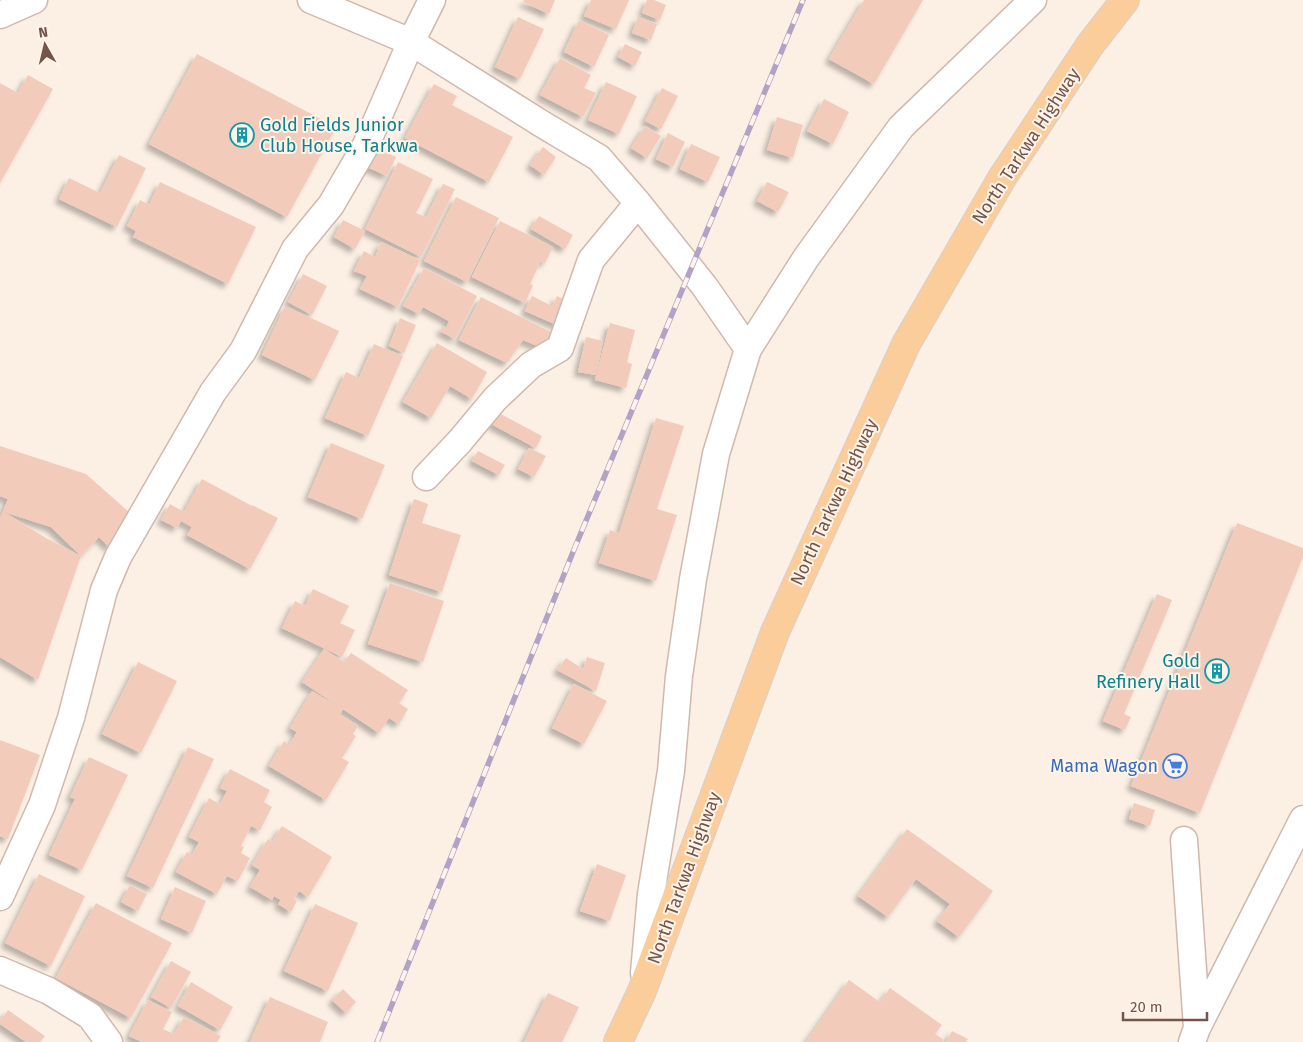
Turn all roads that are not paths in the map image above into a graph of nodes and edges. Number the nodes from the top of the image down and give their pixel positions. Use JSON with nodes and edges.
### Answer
{"nodes":[{"id":1,"x":34,"y":0,"type":"edge"},
{"id":2,"x":311,"y":0,"type":"edge"},
{"id":3,"x":432,"y":0,"type":"edge"},
{"id":4,"x":1125,"y":0,"type":"edge"},
{"id":5,"x":1029,"y":2,"type":"edge"},
{"id":6,"x":0,"y":15,"type":"edge"},
{"id":7,"x":411,"y":42,"type":"junction"},
{"id":8,"x":638,"y":203,"type":"junction"},
{"id":9,"x":748,"y":349,"type":"junction"},
{"id":10,"x":426,"y":477,"type":"dead end"},
{"id":11,"x":1303,"y":819,"type":"edge"},
{"id":12,"x":1184,"y":840,"type":"dead end"},
{"id":13,"x":0,"y":897,"type":"edge"},
{"id":14,"x":0,"y":970,"type":"edge"},
{"id":15,"x":642,"y":991,"type":"junction"},
{"id":16,"x":1195,"y":1035,"type":"edge"},
{"id":17,"x":109,"y":1042,"type":"edge"},
{"id":18,"x":618,"y":1042,"type":"edge"}],
"edges":[{"from":1,"to":6,"type":"street"},
{"from":2,"to":7,"type":"street"},
{"from":3,"to":7,"type":"street"},
{"from":4,"to":15,"type":"main road","name":"North Tarkwa Highway"},
{"from":5,"to":9,"type":"street"},
{"from":7,"to":8,"type":"street"},
{"from":7,"to":13,"type":"street"},
{"from":8,"to":9,"type":"street"},
{"from":8,"to":10,"type":"street"},
{"from":9,"to":15,"type":"street"},
{"from":11,"to":16,"type":"street"},
{"from":12,"to":16,"type":"street"},
{"from":14,"to":17,"type":"street"},
{"from":15,"to":18,"type":"main road","name":"North Tarkwa Highway"}]}
